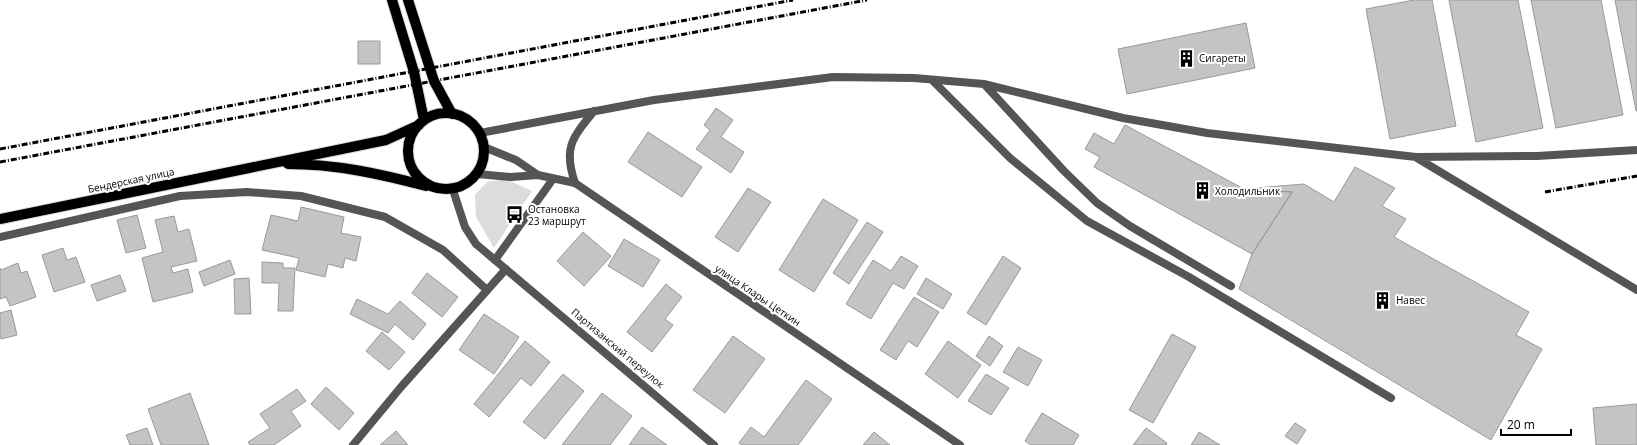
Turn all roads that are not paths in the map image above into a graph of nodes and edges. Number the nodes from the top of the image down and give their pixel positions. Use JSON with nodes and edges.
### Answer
{"nodes":[{"id":1,"x":392,"y":0,"type":"edge"},
{"id":2,"x":408,"y":0,"type":"edge"},
{"id":3,"x":932,"y":80,"type":"junction"},
{"id":4,"x":984,"y":84,"type":"junction"},
{"id":5,"x":594,"y":112,"type":"junction"},
{"id":6,"x":452,"y":114,"type":"junction"},
{"id":7,"x":421,"y":122,"type":"junction"},
{"id":8,"x":480,"y":133,"type":"junction"},
{"id":9,"x":484,"y":147,"type":"junction"},
{"id":10,"x":1637,"y":150,"type":"edge"},
{"id":11,"x":1416,"y":158,"type":"junction"},
{"id":12,"x":266,"y":164,"type":"junction"},
{"id":13,"x":477,"y":174,"type":"junction"},
{"id":14,"x":538,"y":175,"type":"junction"},
{"id":15,"x":553,"y":179,"type":"junction"},
{"id":16,"x":575,"y":183,"type":"junction"},
{"id":17,"x":432,"y":187,"type":"junction"},
{"id":18,"x":453,"y":190,"type":"junction"},
{"id":19,"x":0,"y":219,"type":"edge"},
{"id":20,"x":0,"y":237,"type":"edge"},
{"id":21,"x":495,"y":260,"type":"junction"},
{"id":22,"x":506,"y":269,"type":"junction"},
{"id":23,"x":1230,"y":286,"type":"dead end"},
{"id":24,"x":487,"y":290,"type":"junction"},
{"id":25,"x":1637,"y":290,"type":"edge"},
{"id":26,"x":1391,"y":398,"type":"dead end"},
{"id":27,"x":353,"y":445,"type":"edge"},
{"id":28,"x":714,"y":445,"type":"edge"},
{"id":29,"x":960,"y":445,"type":"edge"}],
"edges":[{"from":1,"to":7,"type":"main road"},
{"from":2,"to":6,"type":"main road"},
{"from":3,"to":4,"type":"street"},
{"from":3,"to":5,"type":"street"},
{"from":3,"to":26,"type":"street"},
{"from":4,"to":11,"type":"street"},
{"from":4,"to":23,"type":"street"},
{"from":5,"to":8,"type":"street"},
{"from":5,"to":16,"type":"street"},
{"from":6,"to":7,"type":"main road"},
{"from":6,"to":8,"type":"main road"},
{"from":7,"to":12,"type":"main road","name":"Бендерская улица"},
{"from":7,"to":17,"type":"main road"},
{"from":8,"to":9,"type":"main road"},
{"from":9,"to":13,"type":"main road"},
{"from":9,"to":14,"type":"street","name":"улица Клары Цеткин"},
{"from":10,"to":11,"type":"street"},
{"from":11,"to":25,"type":"street"},
{"from":12,"to":17,"type":"main road","name":"Бендерская улица"},
{"from":12,"to":19,"type":"main road","name":"Бендерская улица"},
{"from":13,"to":14,"type":"street","name":"улица Клары Цеткин"},
{"from":13,"to":18,"type":"main road"},
{"from":14,"to":15,"type":"street","name":"улица Клары Цеткин"},
{"from":15,"to":16,"type":"street","name":"улица Клары Цеткин"},
{"from":15,"to":21,"type":"street"},
{"from":16,"to":29,"type":"street","name":"улица Клары Цеткин"},
{"from":17,"to":18,"type":"main road"},
{"from":18,"to":21,"type":"street","name":"Партизанский переулок"},
{"from":20,"to":24,"type":"street"},
{"from":21,"to":22,"type":"street","name":"Партизанский переулок"},
{"from":22,"to":24,"type":"street"},
{"from":22,"to":28,"type":"street","name":"Партизанский переулок"},
{"from":24,"to":27,"type":"street"}]}
